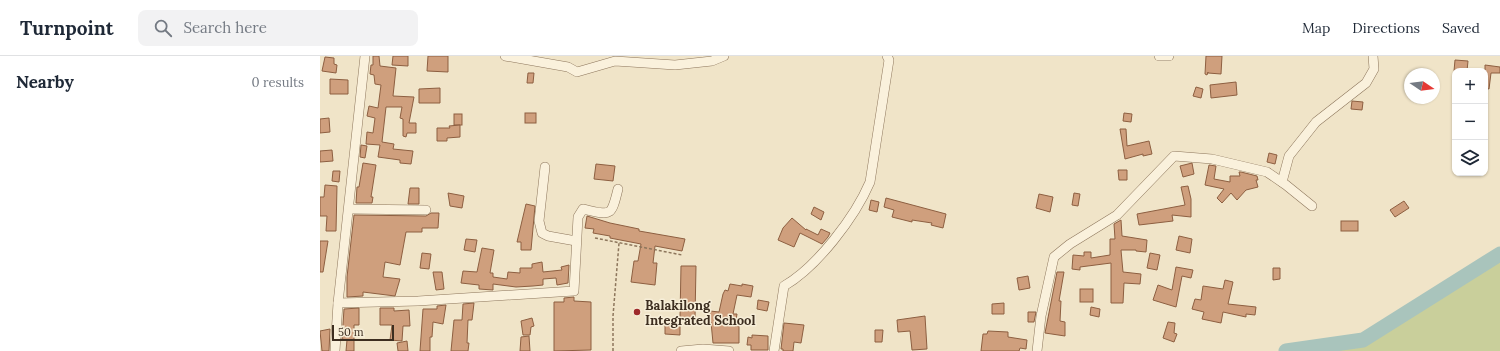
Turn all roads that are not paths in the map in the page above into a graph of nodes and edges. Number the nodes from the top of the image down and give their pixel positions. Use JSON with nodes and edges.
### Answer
{"nodes":[{"id":1,"x":365,"y":56,"type":"edge"},
{"id":2,"x":505,"y":56,"type":"edge"},
{"id":3,"x":724,"y":56,"type":"edge"},
{"id":4,"x":887,"y":56,"type":"edge"},
{"id":5,"x":1159,"y":56,"type":"edge"},
{"id":6,"x":1169,"y":56,"type":"edge"},
{"id":7,"x":1373,"y":56,"type":"edge"},
{"id":8,"x":545,"y":167,"type":"dead end"},
{"id":9,"x":1282,"y":182,"type":"junction"},
{"id":10,"x":618,"y":190,"type":"dead end"},
{"id":11,"x":1312,"y":206,"type":"dead end"},
{"id":12,"x":349,"y":209,"type":"junction"},
{"id":13,"x":426,"y":210,"type":"dead end"},
{"id":14,"x":576,"y":241,"type":"junction"},
{"id":15,"x":338,"y":303,"type":"junction"},
{"id":16,"x":335,"y":351,"type":"edge"},
{"id":17,"x":681,"y":351,"type":"edge"},
{"id":18,"x":729,"y":351,"type":"edge"},
{"id":19,"x":774,"y":351,"type":"edge"},
{"id":20,"x":1037,"y":351,"type":"edge"}],
"edges":[{"from":1,"to":12,"type":"street"},
{"from":2,"to":3,"type":"street"},
{"from":4,"to":19,"type":"street"},
{"from":5,"to":6,"type":"street"},
{"from":7,"to":9,"type":"street"},
{"from":8,"to":14,"type":"street"},
{"from":9,"to":11,"type":"street"},
{"from":9,"to":20,"type":"street"},
{"from":10,"to":14,"type":"street"},
{"from":12,"to":13,"type":"street"},
{"from":12,"to":15,"type":"street"},
{"from":14,"to":15,"type":"street"},
{"from":15,"to":16,"type":"street"},
{"from":17,"to":18,"type":"street"}]}
